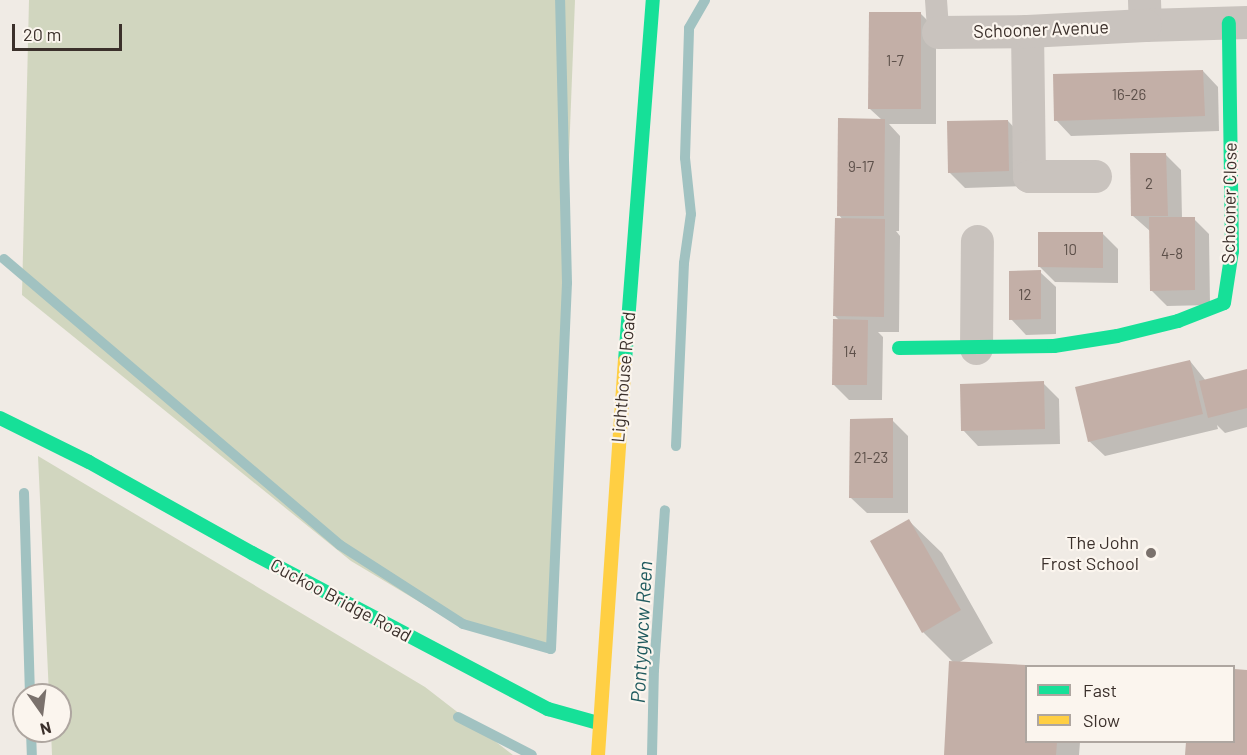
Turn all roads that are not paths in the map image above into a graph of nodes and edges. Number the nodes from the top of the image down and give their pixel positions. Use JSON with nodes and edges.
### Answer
{"nodes":[{"id":1,"x":653,"y":0,"type":"edge"},
{"id":2,"x":1144,"y":12,"type":"edge"},
{"id":3,"x":937,"y":16,"type":"edge"},
{"id":4,"x":1238,"y":22,"type":"edge"},
{"id":5,"x":1027,"y":31,"type":"junction"},
{"id":6,"x":1095,"y":176,"type":"dead end"},
{"id":7,"x":977,"y":241,"type":"dead end"},
{"id":8,"x":899,"y":348,"type":"dead end"},
{"id":9,"x":976,"y":348,"type":"junction"},
{"id":10,"x":0,"y":418,"type":"edge"},
{"id":11,"x":598,"y":723,"type":"junction"},
{"id":12,"x":598,"y":755,"type":"edge"}],
"edges":[{"from":1,"to":11,"type":"street","name":"Lighthouse Road"},
{"from":2,"to":4,"type":"street","name":"Schooner Avenue"},
{"from":2,"to":5,"type":"street","name":"Schooner Avenue"},
{"from":3,"to":5,"type":"street","name":"Schooner Avenue"},
{"from":4,"to":9,"type":"street","name":"Schooner Close"},
{"from":5,"to":6,"type":"street"},
{"from":7,"to":9,"type":"street"},
{"from":8,"to":9,"type":"street","name":"Schooner Close"},
{"from":10,"to":11,"type":"street","name":"Cuckoo Bridge Road"},
{"from":11,"to":12,"type":"street","name":"Lighthouse Road"}]}
